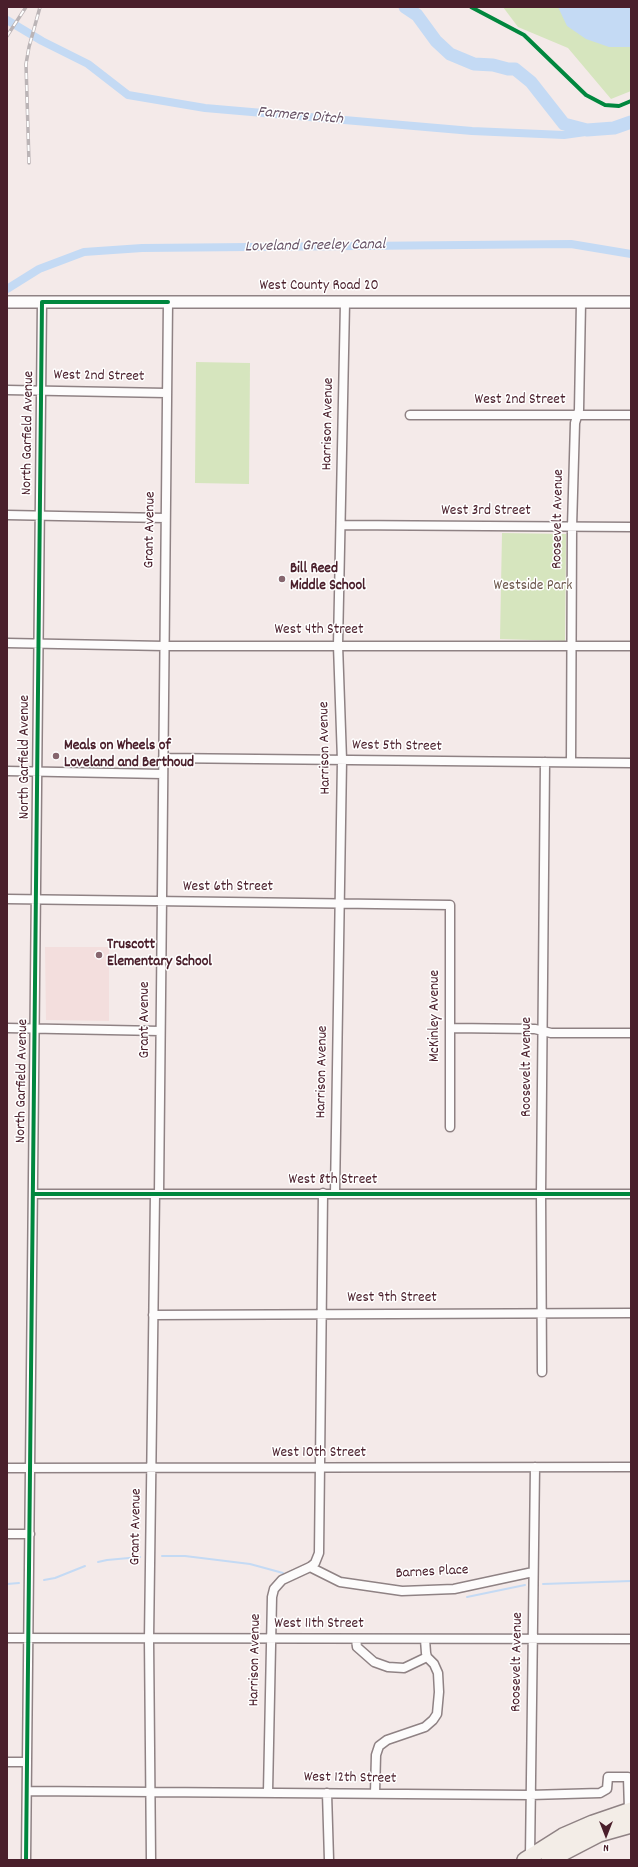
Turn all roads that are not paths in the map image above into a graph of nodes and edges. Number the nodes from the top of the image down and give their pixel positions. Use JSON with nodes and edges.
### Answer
{"nodes":[{"id":1,"x":11,"y":302,"type":"edge"},
{"id":2,"x":42,"y":302,"type":"junction"},
{"id":3,"x":168,"y":302,"type":"junction"},
{"id":4,"x":580,"y":302,"type":"junction"},
{"id":5,"x":631,"y":302,"type":"edge"},
{"id":6,"x":345,"y":303,"type":"junction"},
{"id":7,"x":7,"y":390,"type":"edge"},
{"id":8,"x":41,"y":390,"type":"junction"},
{"id":9,"x":166,"y":393,"type":"junction"},
{"id":10,"x":410,"y":415,"type":"dead end"},
{"id":11,"x":578,"y":415,"type":"junction"},
{"id":12,"x":631,"y":415,"type":"edge"},
{"id":13,"x":7,"y":515,"type":"edge"},
{"id":14,"x":40,"y":516,"type":"junction"},
{"id":15,"x":165,"y":518,"type":"junction"},
{"id":16,"x":342,"y":525,"type":"junction"},
{"id":17,"x":572,"y":526,"type":"junction"},
{"id":18,"x":631,"y":527,"type":"edge"},
{"id":19,"x":7,"y":643,"type":"edge"},
{"id":20,"x":39,"y":644,"type":"junction"},
{"id":21,"x":338,"y":645,"type":"junction"},
{"id":22,"x":164,"y":646,"type":"junction"},
{"id":23,"x":572,"y":646,"type":"junction"},
{"id":24,"x":631,"y":646,"type":"edge"},
{"id":25,"x":163,"y":758,"type":"junction"},
{"id":26,"x":342,"y":760,"type":"junction"},
{"id":27,"x":545,"y":762,"type":"junction"},
{"id":28,"x":570,"y":762,"type":"junction"},
{"id":29,"x":631,"y":763,"type":"edge"},
{"id":30,"x":7,"y":771,"type":"edge"},
{"id":31,"x":38,"y":772,"type":"junction"},
{"id":32,"x":163,"y":774,"type":"junction"},
{"id":33,"x":7,"y":899,"type":"edge"},
{"id":34,"x":37,"y":900,"type":"junction"},
{"id":35,"x":161,"y":902,"type":"junction"},
{"id":36,"x":339,"y":903,"type":"junction"},
{"id":37,"x":450,"y":905,"type":"joint"},
{"id":38,"x":7,"y":1028,"type":"edge"},
{"id":39,"x":450,"y":1028,"type":"junction"},
{"id":40,"x":36,"y":1029,"type":"junction"},
{"id":41,"x":160,"y":1030,"type":"junction"},
{"id":42,"x":543,"y":1030,"type":"junction"},
{"id":43,"x":631,"y":1033,"type":"edge"},
{"id":44,"x":450,"y":1127,"type":"dead end"},
{"id":45,"x":323,"y":1193,"type":"junction"},
{"id":46,"x":335,"y":1193,"type":"junction"},
{"id":47,"x":541,"y":1193,"type":"junction"},
{"id":48,"x":34,"y":1194,"type":"junction"},
{"id":49,"x":157,"y":1194,"type":"junction"},
{"id":50,"x":631,"y":1194,"type":"edge"},
{"id":51,"x":323,"y":1313,"type":"junction"},
{"id":52,"x":541,"y":1313,"type":"junction"},
{"id":53,"x":631,"y":1313,"type":"edge"},
{"id":54,"x":153,"y":1315,"type":"junction"},
{"id":55,"x":542,"y":1372,"type":"dead end"},
{"id":56,"x":535,"y":1467,"type":"junction"},
{"id":57,"x":7,"y":1468,"type":"edge"},
{"id":58,"x":31,"y":1468,"type":"junction"},
{"id":59,"x":152,"y":1468,"type":"junction"},
{"id":60,"x":631,"y":1468,"type":"edge"},
{"id":61,"x":320,"y":1469,"type":"junction"},
{"id":62,"x":7,"y":1534,"type":"edge"},
{"id":63,"x":30,"y":1534,"type":"junction"},
{"id":64,"x":310,"y":1567,"type":"junction"},
{"id":65,"x":533,"y":1572,"type":"junction"},
{"id":66,"x":7,"y":1638,"type":"edge"},
{"id":67,"x":29,"y":1638,"type":"junction"},
{"id":68,"x":149,"y":1638,"type":"junction"},
{"id":69,"x":271,"y":1638,"type":"junction"},
{"id":70,"x":356,"y":1639,"type":"junction"},
{"id":71,"x":425,"y":1639,"type":"junction"},
{"id":72,"x":533,"y":1639,"type":"junction"},
{"id":73,"x":631,"y":1639,"type":"edge"},
{"id":74,"x":427,"y":1657,"type":"junction"},
{"id":75,"x":7,"y":1762,"type":"edge"},
{"id":76,"x":27,"y":1762,"type":"junction"},
{"id":77,"x":27,"y":1790,"type":"junction"},
{"id":78,"x":151,"y":1791,"type":"junction"},
{"id":79,"x":268,"y":1792,"type":"junction"},
{"id":80,"x":328,"y":1793,"type":"junction"},
{"id":81,"x":375,"y":1793,"type":"junction"},
{"id":82,"x":530,"y":1795,"type":"junction"},
{"id":83,"x":630,"y":1815,"type":"edge"},
{"id":84,"x":528,"y":1858,"type":"edge"},
{"id":85,"x":26,"y":1860,"type":"edge"},
{"id":86,"x":151,"y":1860,"type":"edge"},
{"id":87,"x":329,"y":1860,"type":"edge"},
{"id":88,"x":549,"y":1860,"type":"edge"}],
"edges":[{"from":1,"to":2,"type":"main road","name":"West County Road 20"},
{"from":2,"to":3,"type":"main road","name":"West County Road 20"},
{"from":2,"to":8,"type":"street","name":"North Garfield Avenue"},
{"from":3,"to":6,"type":"main road","name":"West County Road 20"},
{"from":3,"to":9,"type":"street","name":"Grant Avenue"},
{"from":4,"to":5,"type":"main road","name":"West County Road 20"},
{"from":4,"to":6,"type":"main road","name":"West County Road 20"},
{"from":4,"to":11,"type":"street","name":"Roosevelt Avenue"},
{"from":6,"to":16,"type":"street","name":"Harrison Avenue"},
{"from":7,"to":8,"type":"street","name":"West 2nd Street"},
{"from":8,"to":9,"type":"street","name":"West 2nd Street"},
{"from":8,"to":14,"type":"street","name":"North Garfield Avenue"},
{"from":9,"to":15,"type":"street","name":"Grant Avenue"},
{"from":10,"to":11,"type":"street","name":"West 2nd Street"},
{"from":11,"to":12,"type":"street","name":"West 2nd Street"},
{"from":11,"to":17,"type":"street","name":"Roosevelt Avenue"},
{"from":13,"to":14,"type":"street"},
{"from":14,"to":15,"type":"street"},
{"from":14,"to":20,"type":"street","name":"North Garfield Avenue"},
{"from":15,"to":22,"type":"street","name":"Grant Avenue"},
{"from":16,"to":17,"type":"street","name":"West 3rd Street"},
{"from":16,"to":21,"type":"street","name":"Harrison Avenue"},
{"from":17,"to":18,"type":"street","name":"West 3rd Street"},
{"from":17,"to":23,"type":"street","name":"Roosevelt Avenue"},
{"from":19,"to":20,"type":"street","name":"West 4th Street"},
{"from":20,"to":22,"type":"street","name":"West 4th Street"},
{"from":20,"to":31,"type":"street","name":"North Garfield Avenue"},
{"from":21,"to":22,"type":"street","name":"West 4th Street"},
{"from":21,"to":23,"type":"street","name":"West 4th Street"},
{"from":21,"to":26,"type":"street","name":"Harrison Avenue"},
{"from":22,"to":25,"type":"street","name":"Grant Avenue"},
{"from":23,"to":24,"type":"street","name":"West 4th Street"},
{"from":23,"to":28,"type":"street","name":"Roosevelt Avenue"},
{"from":25,"to":26,"type":"street","name":"West 5th Street"},
{"from":25,"to":32,"type":"street","name":"Grant Avenue"},
{"from":26,"to":27,"type":"street","name":"West 5th Street"},
{"from":26,"to":36,"type":"street","name":"Harrison Avenue"},
{"from":27,"to":28,"type":"street","name":"West 5th Street"},
{"from":27,"to":42,"type":"street","name":"Roosevelt Avenue"},
{"from":28,"to":29,"type":"street","name":"West 5th Street"},
{"from":30,"to":31,"type":"street"},
{"from":31,"to":32,"type":"street"},
{"from":31,"to":34,"type":"street","name":"North Garfield Avenue"},
{"from":32,"to":35,"type":"street","name":"Grant Avenue"},
{"from":33,"to":34,"type":"street","name":"West 6th Street"},
{"from":34,"to":35,"type":"street","name":"West 6th Street"},
{"from":34,"to":40,"type":"street","name":"North Garfield Avenue"},
{"from":35,"to":36,"type":"street","name":"West 6th Street"},
{"from":35,"to":41,"type":"street","name":"Grant Avenue"},
{"from":36,"to":37,"type":"street","name":"West 6th Street"},
{"from":36,"to":46,"type":"street","name":"Harrison Avenue"},
{"from":37,"to":39,"type":"street","name":"McKinley Avenue"},
{"from":38,"to":40,"type":"street"},
{"from":39,"to":42,"type":"street"},
{"from":39,"to":44,"type":"street","name":"McKinley Avenue"},
{"from":40,"to":41,"type":"street"},
{"from":40,"to":48,"type":"street","name":"North Garfield Avenue"},
{"from":41,"to":49,"type":"street","name":"Grant Avenue"},
{"from":42,"to":43,"type":"street"},
{"from":42,"to":47,"type":"street","name":"Roosevelt Avenue"},
{"from":45,"to":46,"type":"street","name":"West 8th Street"},
{"from":45,"to":49,"type":"street","name":"West 8th Street"},
{"from":45,"to":51,"type":"street"},
{"from":46,"to":47,"type":"street","name":"West 8th Street"},
{"from":47,"to":50,"type":"street","name":"West 8th Street"},
{"from":47,"to":52,"type":"street","name":"Roosevelt Avenue"},
{"from":48,"to":49,"type":"street","name":"West 8th Street"},
{"from":48,"to":58,"type":"street","name":"North Garfield Avenue"},
{"from":49,"to":54,"type":"street","name":"Grant Avenue"},
{"from":51,"to":52,"type":"street","name":"West 9th Street"},
{"from":51,"to":54,"type":"street","name":"West 9th Street"},
{"from":51,"to":61,"type":"street"},
{"from":52,"to":53,"type":"street","name":"West 9th Street"},
{"from":52,"to":55,"type":"street","name":"Roosevelt Avenue"},
{"from":54,"to":59,"type":"street","name":"Grant Avenue"},
{"from":56,"to":60,"type":"street","name":"West 10th Street"},
{"from":56,"to":61,"type":"street","name":"West 10th Street"},
{"from":56,"to":65,"type":"street","name":"Roosevelt Avenue"},
{"from":57,"to":58,"type":"street","name":"West 10th Street"},
{"from":58,"to":59,"type":"street","name":"West 10th Street"},
{"from":58,"to":63,"type":"street","name":"North Garfield Avenue"},
{"from":59,"to":61,"type":"street","name":"West 10th Street"},
{"from":59,"to":68,"type":"street","name":"Grant Avenue"},
{"from":61,"to":64,"type":"street"},
{"from":62,"to":63,"type":"street"},
{"from":63,"to":67,"type":"street","name":"North Garfield Avenue"},
{"from":64,"to":65,"type":"street","name":"Barnes Place"},
{"from":64,"to":69,"type":"street","name":"Harrison Avenue"},
{"from":65,"to":72,"type":"street","name":"Roosevelt Avenue"},
{"from":66,"to":67,"type":"street","name":"West 11th Street"},
{"from":67,"to":68,"type":"street","name":"West 11th Street"},
{"from":67,"to":76,"type":"street","name":"North Garfield Avenue"},
{"from":68,"to":69,"type":"street","name":"West 11th Street"},
{"from":68,"to":78,"type":"street","name":"Grant Avenue"},
{"from":69,"to":70,"type":"street","name":"West 11th Street"},
{"from":69,"to":79,"type":"street","name":"Harrison Avenue"},
{"from":70,"to":71,"type":"street","name":"West 11th Street"},
{"from":70,"to":74,"type":"street"},
{"from":71,"to":72,"type":"street","name":"West 11th Street"},
{"from":71,"to":74,"type":"street"},
{"from":72,"to":73,"type":"street","name":"West 11th Street"},
{"from":72,"to":82,"type":"street","name":"Roosevelt Avenue"},
{"from":74,"to":81,"type":"street"},
{"from":75,"to":76,"type":"street"},
{"from":76,"to":77,"type":"street","name":"North Garfield Avenue"},
{"from":77,"to":78,"type":"street","name":"West 12th Street"},
{"from":77,"to":85,"type":"street","name":"North Garfield Avenue"},
{"from":78,"to":79,"type":"street","name":"West 12th Street"},
{"from":78,"to":86,"type":"street","name":"Grant Avenue"},
{"from":79,"to":80,"type":"street","name":"West 12th Street"},
{"from":80,"to":81,"type":"street","name":"West 12th Street"},
{"from":80,"to":87,"type":"street"},
{"from":81,"to":82,"type":"street","name":"West 12th Street"},
{"from":82,"to":83,"type":"street","name":"West 12th Street"},
{"from":82,"to":84,"type":"street","name":"Roosevelt Avenue"},
{"from":83,"to":84,"type":"highway"},
{"from":83,"to":88,"type":"highway"}]}
